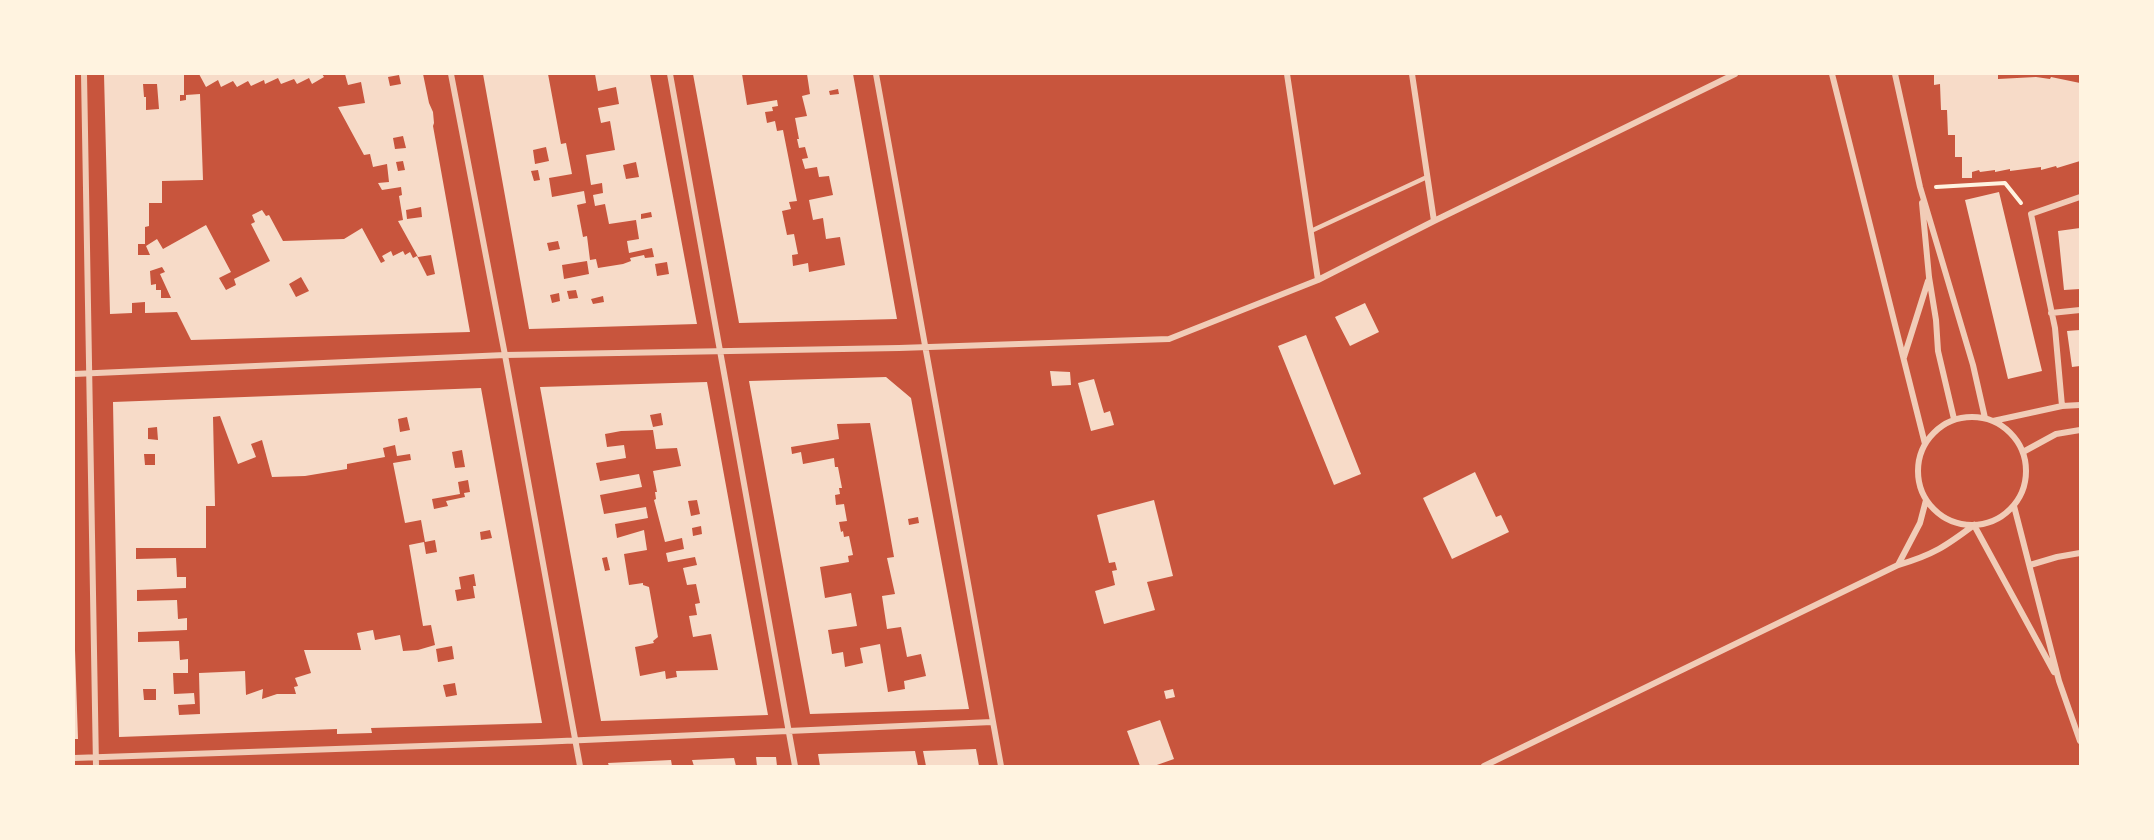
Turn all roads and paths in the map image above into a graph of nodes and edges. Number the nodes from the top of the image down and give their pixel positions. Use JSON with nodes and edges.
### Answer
{"nodes":[{"id":1,"x":84,"y":74,"type":"edge"},
{"id":2,"x":451,"y":74,"type":"edge"},
{"id":3,"x":670,"y":74,"type":"edge"},
{"id":4,"x":876,"y":74,"type":"edge"},
{"id":5,"x":1287,"y":74,"type":"edge"},
{"id":6,"x":1412,"y":74,"type":"edge"},
{"id":7,"x":1735,"y":74,"type":"edge"},
{"id":8,"x":1832,"y":74,"type":"edge"},
{"id":9,"x":1895,"y":74,"type":"edge"},
{"id":10,"x":1427,"y":177,"type":"junction"},
{"id":11,"x":1920,"y":187,"type":"junction"},
{"id":12,"x":2080,"y":197,"type":"edge"},
{"id":13,"x":2031,"y":214,"type":"junction"},
{"id":14,"x":1434,"y":220,"type":"junction"},
{"id":15,"x":1311,"y":231,"type":"junction"},
{"id":16,"x":1929,"y":278,"type":"junction"},
{"id":17,"x":1318,"y":280,"type":"junction"},
{"id":18,"x":2080,"y":310,"type":"edge"},
{"id":19,"x":2051,"y":313,"type":"junction"},
{"id":20,"x":925,"y":347,"type":"junction"},
{"id":21,"x":720,"y":351,"type":"junction"},
{"id":22,"x":505,"y":355,"type":"junction"},
{"id":23,"x":1904,"y":357,"type":"junction"},
{"id":24,"x":74,"y":374,"type":"edge"},
{"id":25,"x":88,"y":374,"type":"junction"},
{"id":26,"x":2080,"y":405,"type":"edge"},
{"id":27,"x":2062,"y":406,"type":"junction"},
{"id":28,"x":1985,"y":418,"type":"junction"},
{"id":29,"x":1953,"y":419,"type":"junction"},
{"id":30,"x":1993,"y":421,"type":"junction"},
{"id":31,"x":2080,"y":430,"type":"edge"},
{"id":32,"x":1925,"y":444,"type":"junction"},
{"id":33,"x":2023,"y":452,"type":"junction"},
{"id":34,"x":1926,"y":500,"type":"junction"},
{"id":35,"x":2014,"y":506,"type":"junction"},
{"id":36,"x":1974,"y":525,"type":"junction"},
{"id":37,"x":2080,"y":553,"type":"edge"},
{"id":38,"x":1898,"y":565,"type":"junction"},
{"id":39,"x":2030,"y":565,"type":"junction"},
{"id":40,"x":2059,"y":681,"type":"junction"},
{"id":41,"x":992,"y":722,"type":"junction"},
{"id":42,"x":788,"y":730,"type":"junction"},
{"id":43,"x":576,"y":740,"type":"junction"},
{"id":44,"x":2080,"y":741,"type":"edge"},
{"id":45,"x":96,"y":757,"type":"junction"},
{"id":46,"x":74,"y":758,"type":"edge"},
{"id":47,"x":96,"y":766,"type":"edge"},
{"id":48,"x":580,"y":766,"type":"edge"},
{"id":49,"x":795,"y":766,"type":"edge"},
{"id":50,"x":1001,"y":766,"type":"edge"},
{"id":51,"x":1484,"y":766,"type":"edge"}],
"edges":[{"from":1,"to":25,"type":"street"},
{"from":2,"to":22,"type":"street"},
{"from":3,"to":21,"type":"street"},
{"from":4,"to":20,"type":"street"},
{"from":5,"to":15,"type":"street"},
{"from":6,"to":10,"type":"street"},
{"from":7,"to":14,"type":"street"},
{"from":8,"to":23,"type":"street"},
{"from":9,"to":11,"type":"street"},
{"from":10,"to":14,"type":"street"},
{"from":10,"to":15,"type":"lane"},
{"from":11,"to":13,"type":"path"},
{"from":11,"to":16,"type":"street"},
{"from":11,"to":28,"type":"street"},
{"from":12,"to":13,"type":"street"},
{"from":13,"to":19,"type":"street"},
{"from":14,"to":17,"type":"street"},
{"from":15,"to":17,"type":"street"},
{"from":16,"to":23,"type":"street"},
{"from":16,"to":29,"type":"street"},
{"from":17,"to":20,"type":"street"},
{"from":18,"to":19,"type":"street"},
{"from":19,"to":27,"type":"street"},
{"from":20,"to":21,"type":"street"},
{"from":20,"to":41,"type":"street"},
{"from":21,"to":22,"type":"street"},
{"from":21,"to":42,"type":"street"},
{"from":22,"to":25,"type":"street"},
{"from":22,"to":43,"type":"street"},
{"from":23,"to":32,"type":"street"},
{"from":24,"to":25,"type":"street"},
{"from":25,"to":45,"type":"street"},
{"from":26,"to":27,"type":"street"},
{"from":27,"to":30,"type":"street"},
{"from":28,"to":29,"type":"street"},
{"from":28,"to":30,"type":"street"},
{"from":29,"to":32,"type":"street"},
{"from":30,"to":33,"type":"street"},
{"from":31,"to":33,"type":"street"},
{"from":32,"to":34,"type":"street"},
{"from":33,"to":35,"type":"street"},
{"from":34,"to":36,"type":"street"},
{"from":34,"to":38,"type":"street"},
{"from":35,"to":36,"type":"street"},
{"from":35,"to":39,"type":"street"},
{"from":36,"to":38,"type":"street"},
{"from":36,"to":40,"type":"street"},
{"from":37,"to":39,"type":"street"},
{"from":38,"to":51,"type":"street"},
{"from":39,"to":40,"type":"street"},
{"from":40,"to":44,"type":"street"},
{"from":41,"to":42,"type":"street"},
{"from":41,"to":50,"type":"street"},
{"from":42,"to":43,"type":"street"},
{"from":42,"to":49,"type":"street"},
{"from":43,"to":45,"type":"street"},
{"from":43,"to":48,"type":"street"},
{"from":45,"to":46,"type":"street"},
{"from":45,"to":47,"type":"street"}]}
